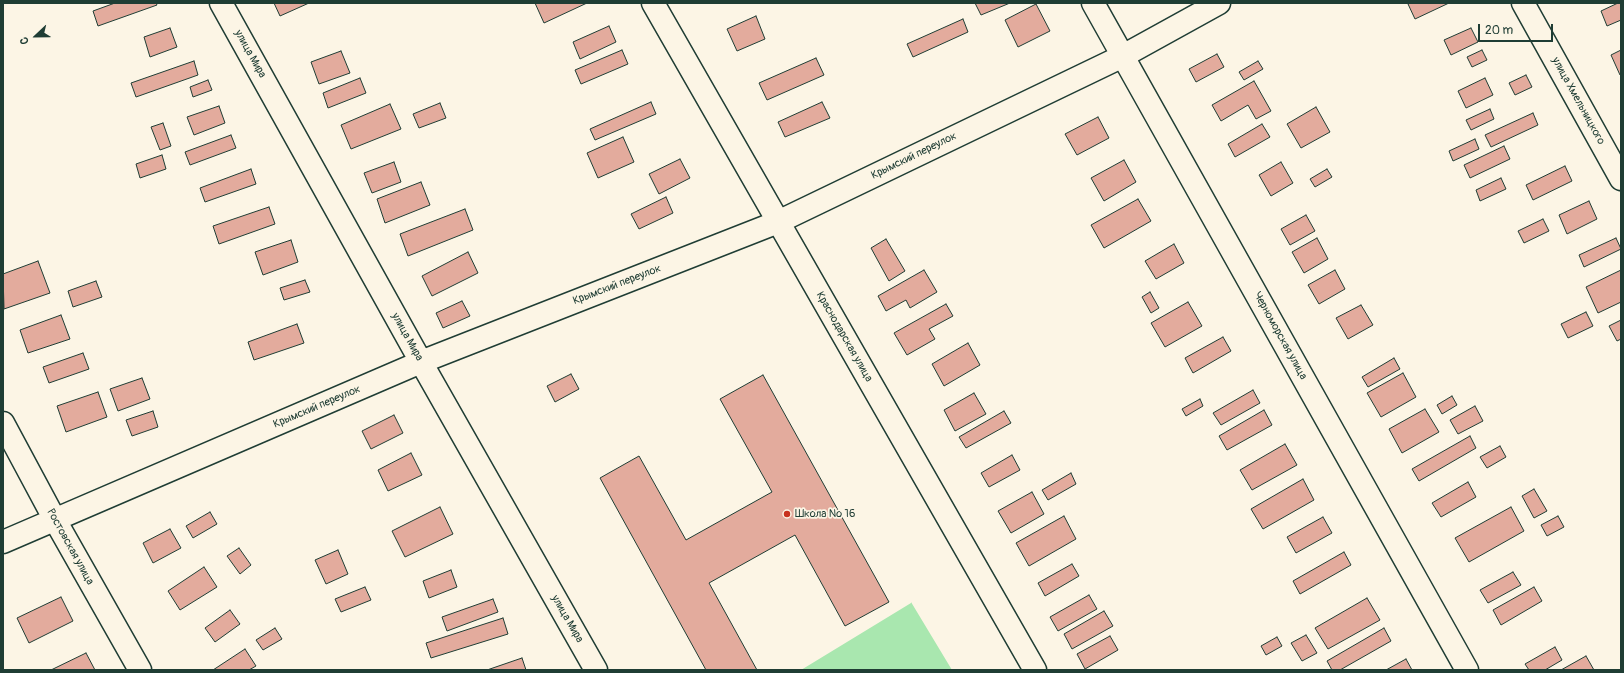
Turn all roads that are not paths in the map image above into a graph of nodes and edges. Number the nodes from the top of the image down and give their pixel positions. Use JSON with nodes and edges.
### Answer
{"nodes":[{"id":1,"x":221,"y":3,"type":"edge"},
{"id":2,"x":653,"y":3,"type":"edge"},
{"id":3,"x":1094,"y":3,"type":"edge"},
{"id":4,"x":1219,"y":3,"type":"edge"},
{"id":5,"x":1522,"y":3,"type":"edge"},
{"id":6,"x":1123,"y":56,"type":"junction"},
{"id":7,"x":1621,"y":179,"type":"edge"},
{"id":8,"x":778,"y":222,"type":"junction"},
{"id":9,"x":421,"y":362,"type":"junction"},
{"id":10,"x":3,"y":423,"type":"edge"},
{"id":11,"x":55,"y":520,"type":"junction"},
{"id":12,"x":3,"y":542,"type":"edge"},
{"id":13,"x":140,"y":670,"type":"edge"},
{"id":14,"x":596,"y":670,"type":"edge"},
{"id":15,"x":1035,"y":670,"type":"edge"},
{"id":16,"x":1467,"y":670,"type":"edge"}],
"edges":[{"from":1,"to":9,"type":"street","name":"улица Мира"},
{"from":2,"to":8,"type":"street","name":"Краснодарская улица"},
{"from":3,"to":6,"type":"street","name":"Черноморская улица"},
{"from":4,"to":6,"type":"street","name":"Крымский переулок"},
{"from":5,"to":7,"type":"street","name":"улица Хмельницкого"},
{"from":6,"to":8,"type":"street","name":"Крымский переулок"},
{"from":6,"to":16,"type":"street","name":"Черноморская улица"},
{"from":8,"to":9,"type":"street","name":"Крымский переулок"},
{"from":8,"to":15,"type":"street","name":"Краснодарская улица"},
{"from":9,"to":11,"type":"street","name":"Крымский переулок"},
{"from":9,"to":14,"type":"street","name":"улица Мира"},
{"from":10,"to":11,"type":"street","name":"Ростовская улица"},
{"from":11,"to":12,"type":"street","name":"Крымский переулок"},
{"from":11,"to":13,"type":"street","name":"Ростовская улица"}]}
